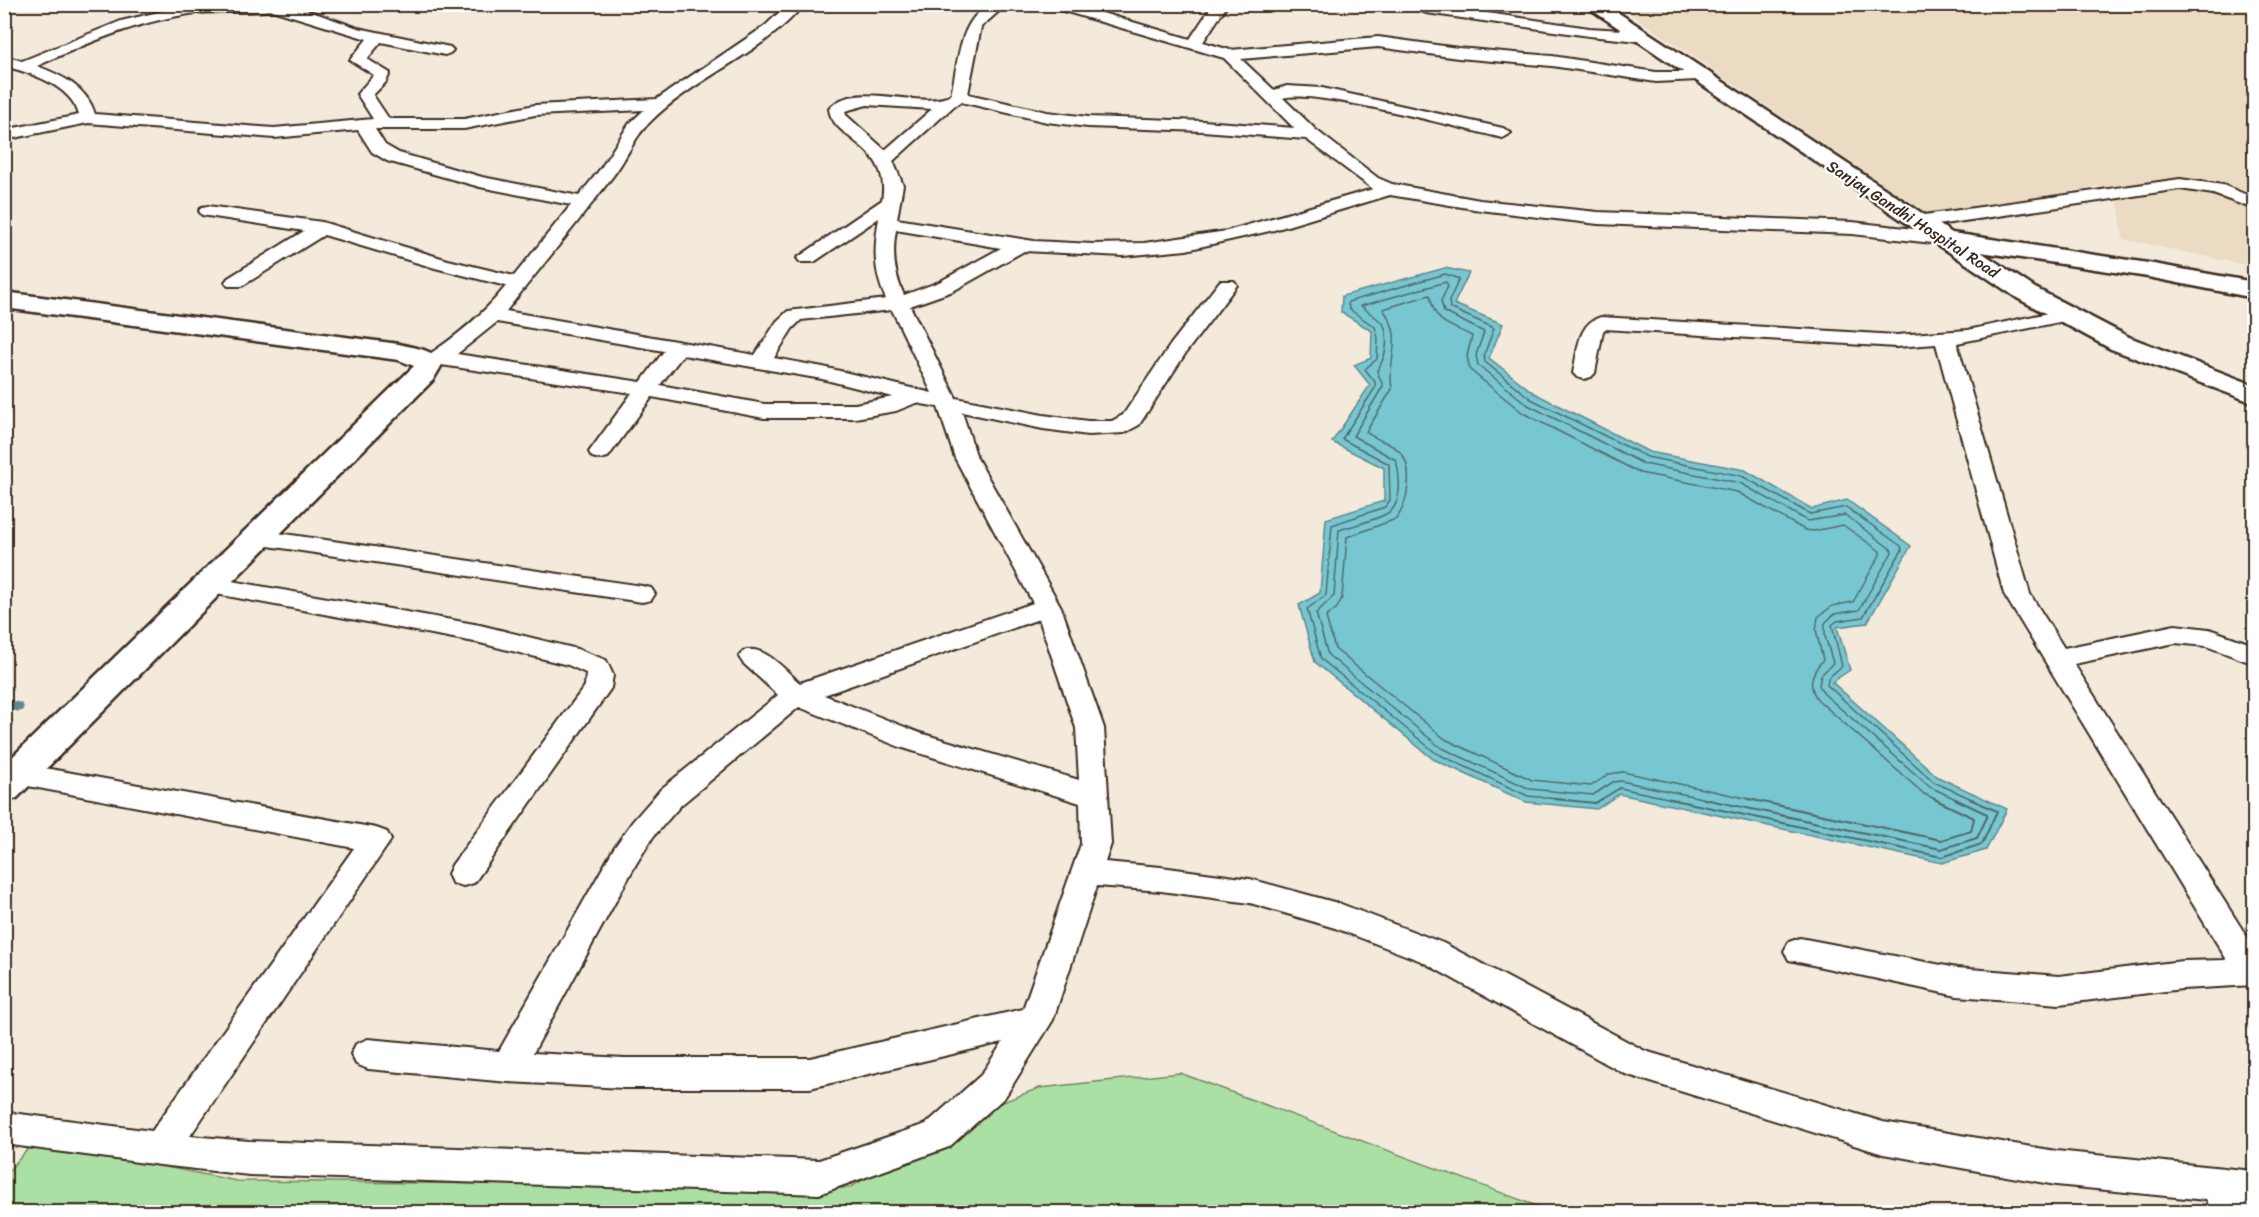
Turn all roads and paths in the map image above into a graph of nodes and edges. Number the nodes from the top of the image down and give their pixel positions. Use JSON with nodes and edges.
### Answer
{"nodes":[{"id":1,"x":10,"y":4,"type":"edge"},
{"id":2,"x":797,"y":4,"type":"edge"},
{"id":3,"x":1000,"y":4,"type":"edge"},
{"id":4,"x":1055,"y":4,"type":"edge"},
{"id":5,"x":1221,"y":4,"type":"edge"},
{"id":6,"x":1411,"y":4,"type":"edge"},
{"id":7,"x":1592,"y":4,"type":"edge"},
{"id":8,"x":278,"y":5,"type":"edge"},
{"id":9,"x":201,"y":6,"type":"edge"},
{"id":10,"x":4,"y":8,"type":"edge"},
{"id":11,"x":1639,"y":36,"type":"junction"},
{"id":12,"x":377,"y":37,"type":"junction"},
{"id":13,"x":1194,"y":44,"type":"junction"},
{"id":14,"x":446,"y":50,"type":"dead end"},
{"id":15,"x":1229,"y":55,"type":"junction"},
{"id":16,"x":4,"y":61,"type":"edge"},
{"id":17,"x":22,"y":67,"type":"junction"},
{"id":18,"x":1697,"y":75,"type":"junction"},
{"id":19,"x":1271,"y":96,"type":"junction"},
{"id":20,"x":953,"y":100,"type":"junction"},
{"id":21,"x":660,"y":104,"type":"junction"},
{"id":22,"x":88,"y":118,"type":"junction"},
{"id":23,"x":364,"y":124,"type":"junction"},
{"id":24,"x":384,"y":124,"type":"junction"},
{"id":25,"x":1310,"y":134,"type":"junction"},
{"id":26,"x":1503,"y":134,"type":"dead end"},
{"id":27,"x":4,"y":135,"type":"edge"},
{"id":28,"x":884,"y":160,"type":"junction"},
{"id":29,"x":1388,"y":189,"type":"junction"},
{"id":30,"x":584,"y":202,"type":"junction"},
{"id":31,"x":891,"y":202,"type":"junction"},
{"id":32,"x":2254,"y":204,"type":"edge"},
{"id":33,"x":208,"y":211,"type":"dead end"},
{"id":34,"x":1917,"y":222,"type":"junction"},
{"id":35,"x":888,"y":223,"type":"junction"},
{"id":36,"x":322,"y":228,"type":"junction"},
{"id":37,"x":1941,"y":238,"type":"junction"},
{"id":38,"x":1022,"y":244,"type":"junction"},
{"id":39,"x":807,"y":258,"type":"dead end"},
{"id":40,"x":234,"y":282,"type":"dead end"},
{"id":41,"x":519,"y":284,"type":"junction"},
{"id":42,"x":1227,"y":285,"type":"dead end"},
{"id":43,"x":2254,"y":290,"type":"edge"},
{"id":44,"x":4,"y":300,"type":"edge"},
{"id":45,"x":897,"y":303,"type":"junction"},
{"id":46,"x":493,"y":315,"type":"junction"},
{"id":47,"x":2067,"y":315,"type":"junction"},
{"id":48,"x":1945,"y":338,"type":"junction"},
{"id":49,"x":677,"y":348,"type":"junction"},
{"id":50,"x":433,"y":361,"type":"junction"},
{"id":51,"x":760,"y":363,"type":"junction"},
{"id":52,"x":1584,"y":373,"type":"dead end"},
{"id":53,"x":648,"y":390,"type":"junction"},
{"id":54,"x":2254,"y":395,"type":"edge"},
{"id":55,"x":914,"y":396,"type":"junction"},
{"id":56,"x":948,"y":404,"type":"junction"},
{"id":57,"x":600,"y":452,"type":"dead end"},
{"id":58,"x":257,"y":538,"type":"junction"},
{"id":59,"x":209,"y":585,"type":"junction"},
{"id":60,"x":642,"y":594,"type":"dead end"},
{"id":61,"x":1048,"y":607,"type":"junction"},
{"id":62,"x":2254,"y":655,"type":"edge"},
{"id":63,"x":752,"y":657,"type":"dead end"},
{"id":64,"x":2057,"y":658,"type":"junction"},
{"id":65,"x":796,"y":695,"type":"junction"},
{"id":66,"x":11,"y":781,"type":"edge"},
{"id":67,"x":1094,"y":796,"type":"junction"},
{"id":68,"x":1086,"y":873,"type":"junction"},
{"id":69,"x":463,"y":874,"type":"dead end"},
{"id":70,"x":1800,"y":951,"type":"dead end"},
{"id":71,"x":2253,"y":972,"type":"edge"},
{"id":72,"x":1036,"y":1020,"type":"junction"},
{"id":73,"x":368,"y":1054,"type":"dead end"},
{"id":74,"x":508,"y":1066,"type":"junction"},
{"id":75,"x":4,"y":1128,"type":"edge"},
{"id":76,"x":160,"y":1149,"type":"junction"},
{"id":77,"x":2254,"y":1188,"type":"edge"},
{"id":78,"x":2225,"y":1198,"type":"edge"}],
"edges":[{"from":1,"to":10,"type":"street"},
{"from":2,"to":21,"type":"street"},
{"from":3,"to":20,"type":"street"},
{"from":4,"to":13,"type":"street"},
{"from":5,"to":13,"type":"street"},
{"from":6,"to":11,"type":"street"},
{"from":7,"to":11,"type":"main road","name":"Sanjay Gandhi Hospital Road"},
{"from":8,"to":9,"type":"street"},
{"from":8,"to":12,"type":"street"},
{"from":9,"to":17,"type":"street"},
{"from":11,"to":18,"type":"main road","name":"Sanjay Gandhi Hospital Road"},
{"from":12,"to":14,"type":"street"},
{"from":12,"to":24,"type":"street"},
{"from":13,"to":15,"type":"street"},
{"from":15,"to":18,"type":"street"},
{"from":15,"to":19,"type":"street"},
{"from":16,"to":17,"type":"street"},
{"from":17,"to":22,"type":"street"},
{"from":18,"to":34,"type":"main road","name":"Sanjay Gandhi Hospital Road"},
{"from":19,"to":25,"type":"street"},
{"from":19,"to":26,"type":"street"},
{"from":20,"to":25,"type":"street"},
{"from":20,"to":28,"type":"street"},
{"from":20,"to":28,"type":"street"},
{"from":21,"to":24,"type":"street"},
{"from":21,"to":30,"type":"street"},
{"from":22,"to":23,"type":"street"},
{"from":22,"to":27,"type":"street"},
{"from":23,"to":24,"type":"street"},
{"from":23,"to":30,"type":"street"},
{"from":25,"to":29,"type":"street"},
{"from":28,"to":31,"type":"street"},
{"from":29,"to":37,"type":"street"},
{"from":29,"to":38,"type":"street"},
{"from":30,"to":41,"type":"street"},
{"from":31,"to":35,"type":"street"},
{"from":31,"to":39,"type":"street"},
{"from":32,"to":34,"type":"street"},
{"from":33,"to":36,"type":"street"},
{"from":34,"to":37,"type":"main road","name":"Sanjay Gandhi Hospital Road"},
{"from":35,"to":38,"type":"street"},
{"from":35,"to":45,"type":"street"},
{"from":36,"to":40,"type":"street"},
{"from":36,"to":41,"type":"street"},
{"from":37,"to":43,"type":"main road"},
{"from":37,"to":47,"type":"main road","name":"Sanjay Gandhi Hospital Road"},
{"from":38,"to":45,"type":"street"},
{"from":41,"to":46,"type":"street"},
{"from":42,"to":56,"type":"street"},
{"from":44,"to":50,"type":"main road"},
{"from":45,"to":51,"type":"street"},
{"from":45,"to":56,"type":"street"},
{"from":46,"to":49,"type":"street"},
{"from":46,"to":50,"type":"street"},
{"from":47,"to":48,"type":"street"},
{"from":47,"to":54,"type":"main road","name":"Sanjay Gandhi Hospital Road"},
{"from":48,"to":52,"type":"street"},
{"from":48,"to":64,"type":"street"},
{"from":49,"to":51,"type":"street"},
{"from":49,"to":53,"type":"street"},
{"from":50,"to":53,"type":"street"},
{"from":50,"to":58,"type":"main road"},
{"from":51,"to":55,"type":"street"},
{"from":53,"to":55,"type":"street"},
{"from":53,"to":57,"type":"street"},
{"from":55,"to":56,"type":"street"},
{"from":56,"to":61,"type":"street"},
{"from":58,"to":59,"type":"main road"},
{"from":58,"to":60,"type":"street"},
{"from":59,"to":66,"type":"main road"},
{"from":59,"to":69,"type":"street"},
{"from":61,"to":65,"type":"street"},
{"from":61,"to":67,"type":"street"},
{"from":62,"to":64,"type":"street"},
{"from":63,"to":65,"type":"street"},
{"from":64,"to":71,"type":"street"},
{"from":65,"to":67,"type":"street"},
{"from":65,"to":74,"type":"street"},
{"from":66,"to":76,"type":"street"},
{"from":67,"to":68,"type":"street"},
{"from":68,"to":72,"type":"street"},
{"from":68,"to":78,"type":"street"},
{"from":70,"to":71,"type":"street"},
{"from":72,"to":74,"type":"street"},
{"from":72,"to":76,"type":"street"},
{"from":73,"to":74,"type":"street"},
{"from":75,"to":76,"type":"street"},
{"from":77,"to":78,"type":"street"}]}
